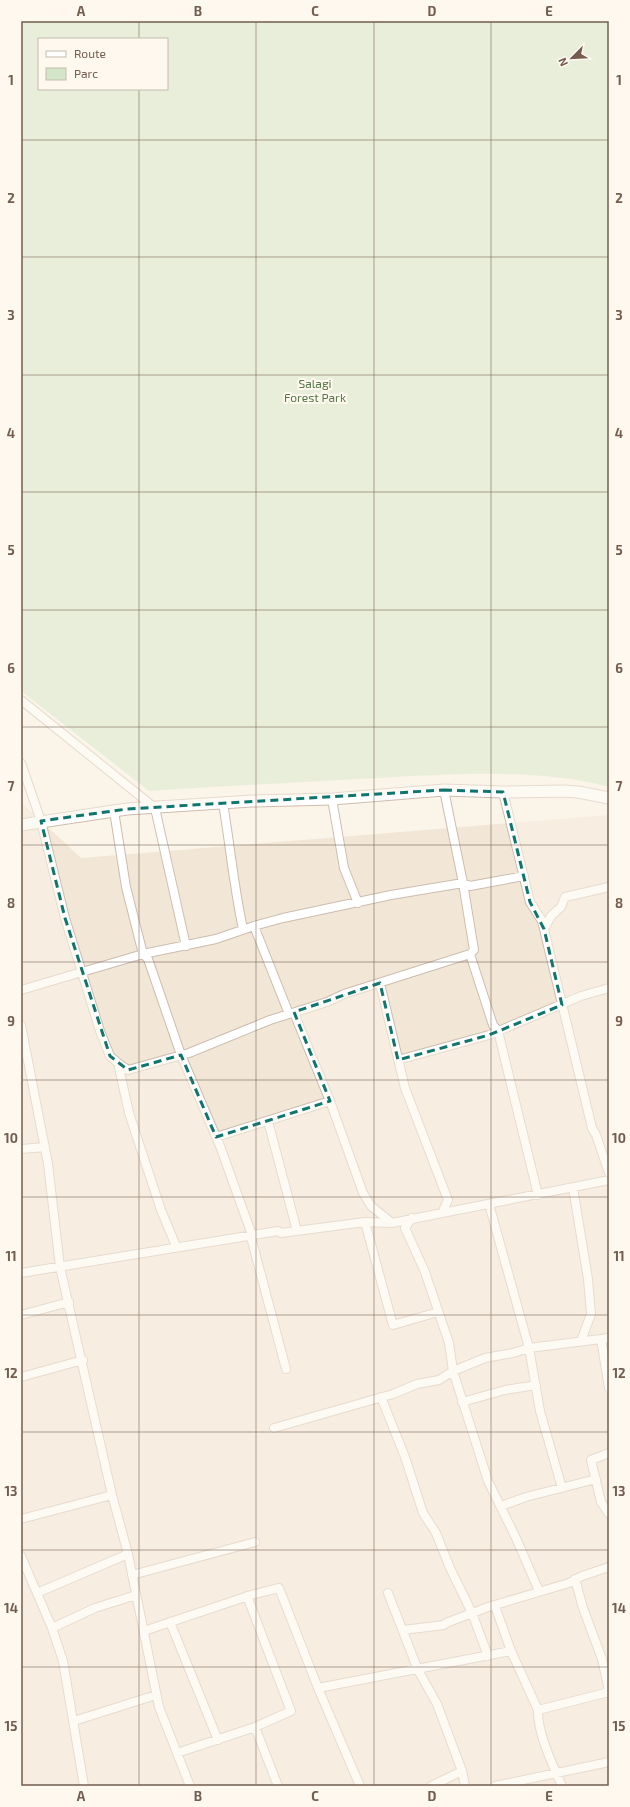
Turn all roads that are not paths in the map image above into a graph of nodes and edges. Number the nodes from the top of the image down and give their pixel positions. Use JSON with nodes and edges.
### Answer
{"nodes":[{"id":1,"x":21,"y":700,"type":"edge"},
{"id":2,"x":21,"y":763,"type":"edge"},
{"id":3,"x":444,"y":790,"type":"junction"},
{"id":4,"x":504,"y":792,"type":"junction"},
{"id":5,"x":609,"y":798,"type":"edge"},
{"id":6,"x":332,"y":799,"type":"junction"},
{"id":7,"x":224,"y":803,"type":"junction"},
{"id":8,"x":155,"y":808,"type":"junction"},
{"id":9,"x":114,"y":811,"type":"junction"},
{"id":10,"x":41,"y":822,"type":"junction"},
{"id":11,"x":21,"y":825,"type":"edge"},
{"id":12,"x":524,"y":876,"type":"junction"},
{"id":13,"x":463,"y":883,"type":"junction"},
{"id":14,"x":609,"y":887,"type":"edge"},
{"id":15,"x":358,"y":903,"type":"junction"},
{"id":16,"x":254,"y":926,"type":"junction"},
{"id":17,"x":243,"y":929,"type":"junction"},
{"id":18,"x":544,"y":929,"type":"junction"},
{"id":19,"x":186,"y":946,"type":"junction"},
{"id":20,"x":143,"y":954,"type":"junction"},
{"id":21,"x":470,"y":954,"type":"junction"},
{"id":22,"x":82,"y":971,"type":"junction"},
{"id":23,"x":380,"y":983,"type":"junction"},
{"id":24,"x":609,"y":988,"type":"edge"},
{"id":25,"x":21,"y":990,"type":"edge"},
{"id":26,"x":562,"y":1005,"type":"junction"},
{"id":27,"x":292,"y":1013,"type":"junction"},
{"id":28,"x":21,"y":1025,"type":"edge"},
{"id":29,"x":498,"y":1031,"type":"junction"},
{"id":30,"x":181,"y":1055,"type":"junction"},
{"id":31,"x":398,"y":1060,"type":"junction"},
{"id":32,"x":118,"y":1063,"type":"junction"},
{"id":33,"x":330,"y":1101,"type":"junction"},
{"id":34,"x":268,"y":1122,"type":"junction"},
{"id":35,"x":216,"y":1136,"type":"junction"},
{"id":36,"x":45,"y":1147,"type":"junction"},
{"id":37,"x":21,"y":1149,"type":"edge"},
{"id":38,"x":609,"y":1174,"type":"edge"},
{"id":39,"x":609,"y":1180,"type":"edge"},
{"id":40,"x":573,"y":1188,"type":"junction"},
{"id":41,"x":538,"y":1195,"type":"junction"},
{"id":42,"x":489,"y":1204,"type":"junction"},
{"id":43,"x":442,"y":1213,"type":"junction"},
{"id":44,"x":412,"y":1218,"type":"junction"},
{"id":45,"x":365,"y":1222,"type":"junction"},
{"id":46,"x":392,"y":1223,"type":"junction"},
{"id":47,"x":297,"y":1231,"type":"junction"},
{"id":48,"x":252,"y":1235,"type":"junction"},
{"id":49,"x":176,"y":1246,"type":"junction"},
{"id":50,"x":60,"y":1266,"type":"junction"},
{"id":51,"x":21,"y":1272,"type":"edge"},
{"id":52,"x":69,"y":1302,"type":"junction"},
{"id":53,"x":438,"y":1312,"type":"junction"},
{"id":54,"x":21,"y":1315,"type":"edge"},
{"id":55,"x":605,"y":1338,"type":"edge"},
{"id":56,"x":581,"y":1341,"type":"junction"},
{"id":57,"x":529,"y":1348,"type":"junction"},
{"id":58,"x":83,"y":1360,"type":"junction"},
{"id":59,"x":286,"y":1369,"type":"dead end"},
{"id":60,"x":453,"y":1371,"type":"junction"},
{"id":61,"x":21,"y":1377,"type":"edge"},
{"id":62,"x":536,"y":1384,"type":"junction"},
{"id":63,"x":609,"y":1388,"type":"edge"},
{"id":64,"x":381,"y":1397,"type":"junction"},
{"id":65,"x":462,"y":1402,"type":"junction"},
{"id":66,"x":274,"y":1428,"type":"dead end"},
{"id":67,"x":609,"y":1453,"type":"edge"},
{"id":68,"x":596,"y":1479,"type":"junction"},
{"id":69,"x":562,"y":1488,"type":"junction"},
{"id":70,"x":112,"y":1495,"type":"junction"},
{"id":71,"x":501,"y":1506,"type":"junction"},
{"id":72,"x":609,"y":1514,"type":"edge"},
{"id":73,"x":21,"y":1519,"type":"edge"},
{"id":74,"x":254,"y":1542,"type":"dead end"},
{"id":75,"x":128,"y":1554,"type":"junction"},
{"id":76,"x":21,"y":1556,"type":"edge"},
{"id":77,"x":609,"y":1566,"type":"edge"},
{"id":78,"x":132,"y":1575,"type":"junction"},
{"id":79,"x":575,"y":1580,"type":"junction"},
{"id":80,"x":539,"y":1591,"type":"junction"},
{"id":81,"x":388,"y":1592,"type":"dead end"},
{"id":82,"x":37,"y":1593,"type":"junction"},
{"id":83,"x":136,"y":1595,"type":"junction"},
{"id":84,"x":247,"y":1596,"type":"junction"},
{"id":85,"x":495,"y":1606,"type":"junction"},
{"id":86,"x":472,"y":1613,"type":"junction"},
{"id":87,"x":170,"y":1622,"type":"junction"},
{"id":88,"x":52,"y":1628,"type":"junction"},
{"id":89,"x":403,"y":1630,"type":"junction"},
{"id":90,"x":144,"y":1631,"type":"junction"},
{"id":91,"x":511,"y":1651,"type":"junction"},
{"id":92,"x":488,"y":1656,"type":"junction"},
{"id":93,"x":418,"y":1670,"type":"junction"},
{"id":94,"x":318,"y":1688,"type":"junction"},
{"id":95,"x":609,"y":1692,"type":"edge"},
{"id":96,"x":156,"y":1695,"type":"junction"},
{"id":97,"x":538,"y":1710,"type":"junction"},
{"id":98,"x":74,"y":1721,"type":"junction"},
{"id":99,"x":254,"y":1727,"type":"junction"},
{"id":100,"x":218,"y":1740,"type":"junction"},
{"id":101,"x":177,"y":1753,"type":"junction"},
{"id":102,"x":609,"y":1762,"type":"edge"},
{"id":103,"x":462,"y":1771,"type":"junction"},
{"id":104,"x":556,"y":1772,"type":"junction"},
{"id":105,"x":84,"y":1786,"type":"edge"},
{"id":106,"x":190,"y":1786,"type":"edge"},
{"id":107,"x":278,"y":1786,"type":"edge"},
{"id":108,"x":360,"y":1786,"type":"edge"},
{"id":109,"x":431,"y":1786,"type":"edge"},
{"id":110,"x":465,"y":1786,"type":"edge"},
{"id":111,"x":495,"y":1786,"type":"edge"},
{"id":112,"x":562,"y":1786,"type":"edge"}],
"edges":[{"from":1,"to":8,"type":"street"},
{"from":2,"to":10,"type":"street"},
{"from":3,"to":4,"type":"street"},
{"from":3,"to":6,"type":"street"},
{"from":3,"to":13,"type":"street"},
{"from":4,"to":5,"type":"street"},
{"from":4,"to":12,"type":"street"},
{"from":6,"to":7,"type":"street"},
{"from":6,"to":15,"type":"street"},
{"from":7,"to":8,"type":"street"},
{"from":7,"to":17,"type":"street"},
{"from":8,"to":9,"type":"street"},
{"from":8,"to":19,"type":"street"},
{"from":9,"to":10,"type":"street"},
{"from":9,"to":20,"type":"street"},
{"from":10,"to":11,"type":"street"},
{"from":10,"to":22,"type":"street"},
{"from":12,"to":13,"type":"street"},
{"from":12,"to":18,"type":"street"},
{"from":13,"to":15,"type":"street"},
{"from":13,"to":21,"type":"street"},
{"from":14,"to":18,"type":"street"},
{"from":15,"to":16,"type":"street"},
{"from":16,"to":17,"type":"street"},
{"from":16,"to":27,"type":"street"},
{"from":17,"to":19,"type":"street"},
{"from":18,"to":26,"type":"street"},
{"from":19,"to":20,"type":"street"},
{"from":20,"to":22,"type":"street"},
{"from":20,"to":30,"type":"street"},
{"from":21,"to":23,"type":"street"},
{"from":21,"to":29,"type":"street"},
{"from":22,"to":25,"type":"street"},
{"from":22,"to":32,"type":"street"},
{"from":23,"to":27,"type":"street"},
{"from":23,"to":31,"type":"street"},
{"from":24,"to":26,"type":"street"},
{"from":26,"to":29,"type":"street"},
{"from":26,"to":38,"type":"street"},
{"from":27,"to":30,"type":"street"},
{"from":27,"to":33,"type":"street"},
{"from":28,"to":36,"type":"street"},
{"from":29,"to":31,"type":"street"},
{"from":29,"to":41,"type":"street"},
{"from":30,"to":32,"type":"street"},
{"from":30,"to":35,"type":"street"},
{"from":31,"to":43,"type":"street"},
{"from":32,"to":49,"type":"street"},
{"from":33,"to":34,"type":"street"},
{"from":33,"to":46,"type":"street"},
{"from":34,"to":35,"type":"street"},
{"from":34,"to":47,"type":"street"},
{"from":35,"to":48,"type":"street"},
{"from":36,"to":37,"type":"street"},
{"from":36,"to":50,"type":"street"},
{"from":39,"to":40,"type":"street"},
{"from":40,"to":41,"type":"street"},
{"from":40,"to":56,"type":"street"},
{"from":41,"to":42,"type":"street"},
{"from":42,"to":43,"type":"street"},
{"from":42,"to":57,"type":"street"},
{"from":43,"to":44,"type":"street"},
{"from":44,"to":46,"type":"street"},
{"from":44,"to":53,"type":"street"},
{"from":45,"to":46,"type":"street"},
{"from":45,"to":47,"type":"street"},
{"from":45,"to":53,"type":"street"},
{"from":47,"to":48,"type":"street"},
{"from":48,"to":49,"type":"street"},
{"from":48,"to":59,"type":"street"},
{"from":49,"to":50,"type":"street"},
{"from":50,"to":51,"type":"street"},
{"from":50,"to":52,"type":"street"},
{"from":52,"to":54,"type":"street"},
{"from":52,"to":58,"type":"street"},
{"from":53,"to":60,"type":"street"},
{"from":55,"to":56,"type":"street"},
{"from":55,"to":63,"type":"street"},
{"from":56,"to":57,"type":"street"},
{"from":57,"to":60,"type":"street"},
{"from":57,"to":62,"type":"street"},
{"from":58,"to":61,"type":"street"},
{"from":58,"to":70,"type":"street"},
{"from":60,"to":64,"type":"street"},
{"from":60,"to":65,"type":"street"},
{"from":62,"to":65,"type":"street"},
{"from":62,"to":69,"type":"street"},
{"from":64,"to":66,"type":"street"},
{"from":64,"to":86,"type":"street"},
{"from":65,"to":71,"type":"street"},
{"from":67,"to":68,"type":"street"},
{"from":68,"to":69,"type":"street"},
{"from":68,"to":72,"type":"street"},
{"from":69,"to":71,"type":"street"},
{"from":70,"to":73,"type":"street"},
{"from":70,"to":75,"type":"street"},
{"from":71,"to":80,"type":"street"},
{"from":74,"to":78,"type":"street"},
{"from":75,"to":78,"type":"street"},
{"from":75,"to":82,"type":"street"},
{"from":76,"to":82,"type":"street"},
{"from":77,"to":79,"type":"street"},
{"from":78,"to":83,"type":"street"},
{"from":79,"to":80,"type":"street"},
{"from":79,"to":95,"type":"street"},
{"from":80,"to":85,"type":"street"},
{"from":81,"to":89,"type":"street"},
{"from":82,"to":88,"type":"street"},
{"from":83,"to":88,"type":"street"},
{"from":83,"to":90,"type":"street"},
{"from":84,"to":87,"type":"street"},
{"from":84,"to":94,"type":"street"},
{"from":84,"to":99,"type":"street"},
{"from":85,"to":86,"type":"street"},
{"from":85,"to":91,"type":"street"},
{"from":86,"to":89,"type":"street"},
{"from":86,"to":92,"type":"street"},
{"from":87,"to":90,"type":"street"},
{"from":87,"to":100,"type":"street"},
{"from":88,"to":98,"type":"street"},
{"from":89,"to":93,"type":"street"},
{"from":90,"to":96,"type":"street"},
{"from":91,"to":92,"type":"street"},
{"from":91,"to":97,"type":"street"},
{"from":92,"to":93,"type":"street"},
{"from":93,"to":94,"type":"street"},
{"from":93,"to":103,"type":"street"},
{"from":94,"to":108,"type":"street"},
{"from":95,"to":97,"type":"street"},
{"from":96,"to":98,"type":"street"},
{"from":96,"to":101,"type":"street"},
{"from":97,"to":104,"type":"street"},
{"from":98,"to":105,"type":"street"},
{"from":99,"to":100,"type":"street"},
{"from":99,"to":107,"type":"street"},
{"from":100,"to":101,"type":"street"},
{"from":101,"to":106,"type":"street"},
{"from":102,"to":104,"type":"street"},
{"from":103,"to":109,"type":"street"},
{"from":103,"to":110,"type":"street"},
{"from":104,"to":111,"type":"street"},
{"from":104,"to":112,"type":"street"}]}
